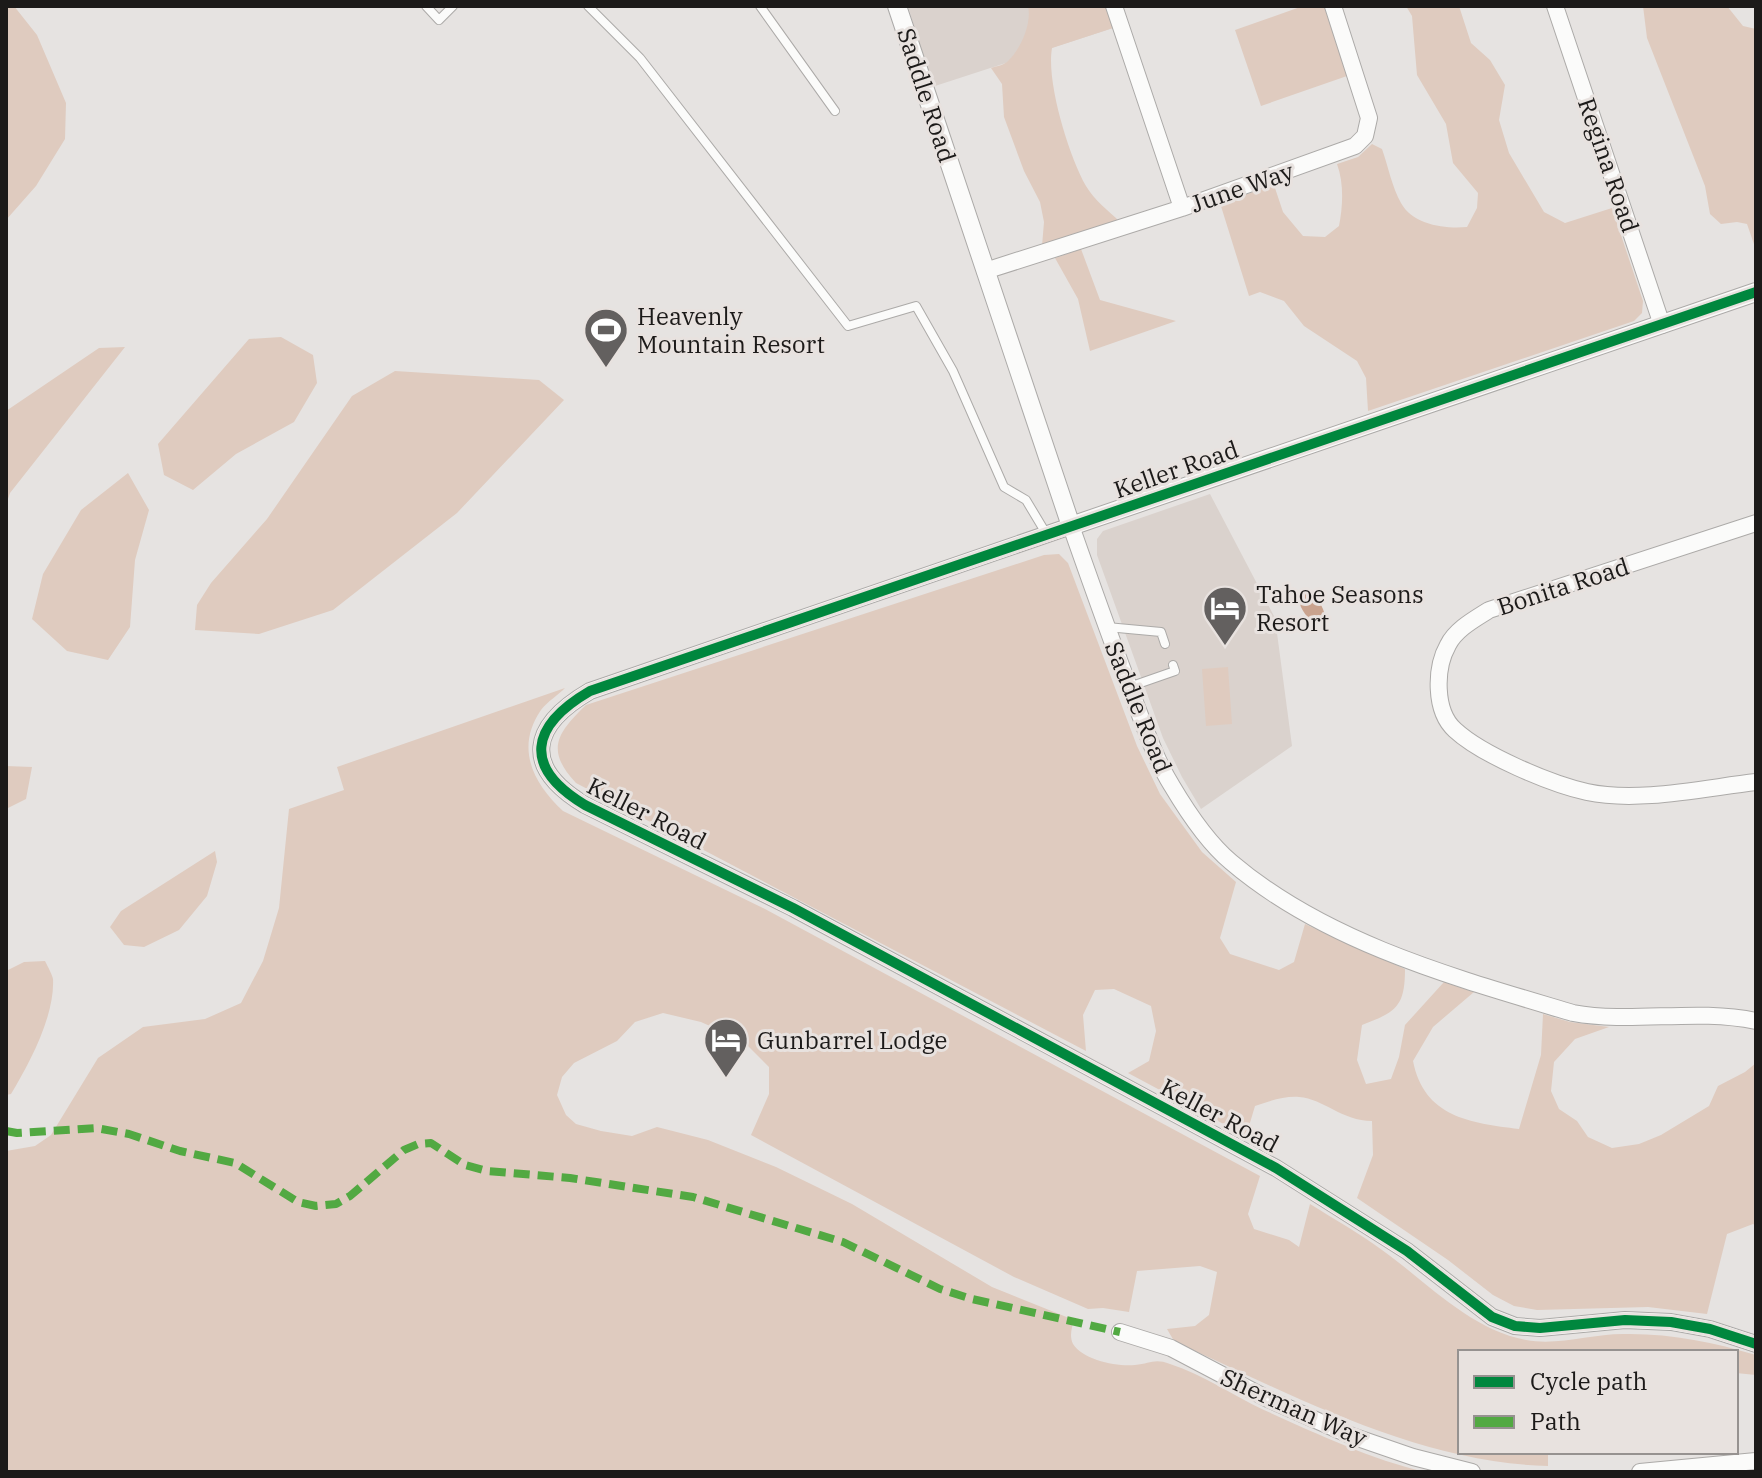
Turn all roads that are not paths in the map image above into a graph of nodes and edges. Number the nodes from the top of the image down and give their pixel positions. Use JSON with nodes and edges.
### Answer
{"nodes":[{"id":1,"x":426,"y":6,"type":"edge"},
{"id":2,"x":453,"y":6,"type":"edge"},
{"id":3,"x":588,"y":6,"type":"edge"},
{"id":4,"x":760,"y":6,"type":"edge"},
{"id":5,"x":1114,"y":6,"type":"edge"},
{"id":6,"x":1333,"y":6,"type":"edge"},
{"id":7,"x":1555,"y":6,"type":"edge"},
{"id":8,"x":903,"y":7,"type":"edge"},
{"id":9,"x":835,"y":111,"type":"dead end"},
{"id":10,"x":1182,"y":208,"type":"junction"},
{"id":11,"x":985,"y":271,"type":"junction"},
{"id":12,"x":1756,"y":292,"type":"edge"},
{"id":13,"x":1662,"y":325,"type":"junction"},
{"id":14,"x":1756,"y":523,"type":"edge"},
{"id":15,"x":1071,"y":526,"type":"junction"},
{"id":16,"x":1047,"y":535,"type":"junction"},
{"id":17,"x":1107,"y":627,"type":"junction"},
{"id":18,"x":1165,"y":644,"type":"dead end"},
{"id":19,"x":1173,"y":665,"type":"dead end"},
{"id":20,"x":1129,"y":687,"type":"junction"},
{"id":21,"x":1756,"y":782,"type":"edge"},
{"id":22,"x":1756,"y":1021,"type":"edge"},
{"id":23,"x":1120,"y":1332,"type":"dead end"},
{"id":24,"x":1756,"y":1344,"type":"edge"},
{"id":25,"x":1755,"y":1463,"type":"edge"},
{"id":26,"x":1472,"y":1472,"type":"edge"},
{"id":27,"x":1640,"y":1472,"type":"edge"}],
"edges":[{"from":1,"to":2,"type":"lane"},
{"from":3,"to":16,"type":"lane"},
{"from":4,"to":9,"type":"lane"},
{"from":5,"to":10,"type":"street"},
{"from":6,"to":10,"type":"street","name":"June Way"},
{"from":7,"to":13,"type":"street","name":"Regina Road"},
{"from":8,"to":11,"type":"street","name":"Saddle Road"},
{"from":10,"to":11,"type":"street","name":"June Way"},
{"from":11,"to":15,"type":"street","name":"Saddle Road"},
{"from":12,"to":13,"type":"street","name":"Keller Road"},
{"from":13,"to":15,"type":"street","name":"Keller Road"},
{"from":14,"to":21,"type":"street","name":"Bonita Road"},
{"from":15,"to":16,"type":"street","name":"Keller Road"},
{"from":15,"to":17,"type":"street","name":"Saddle Road"},
{"from":16,"to":24,"type":"street","name":"Keller Road"},
{"from":17,"to":18,"type":"lane"},
{"from":17,"to":20,"type":"street","name":"Saddle Road"},
{"from":19,"to":20,"type":"lane"},
{"from":20,"to":22,"type":"street","name":"Saddle Road"},
{"from":23,"to":26,"type":"street","name":"Sherman Way"},
{"from":25,"to":27,"type":"street"}]}
